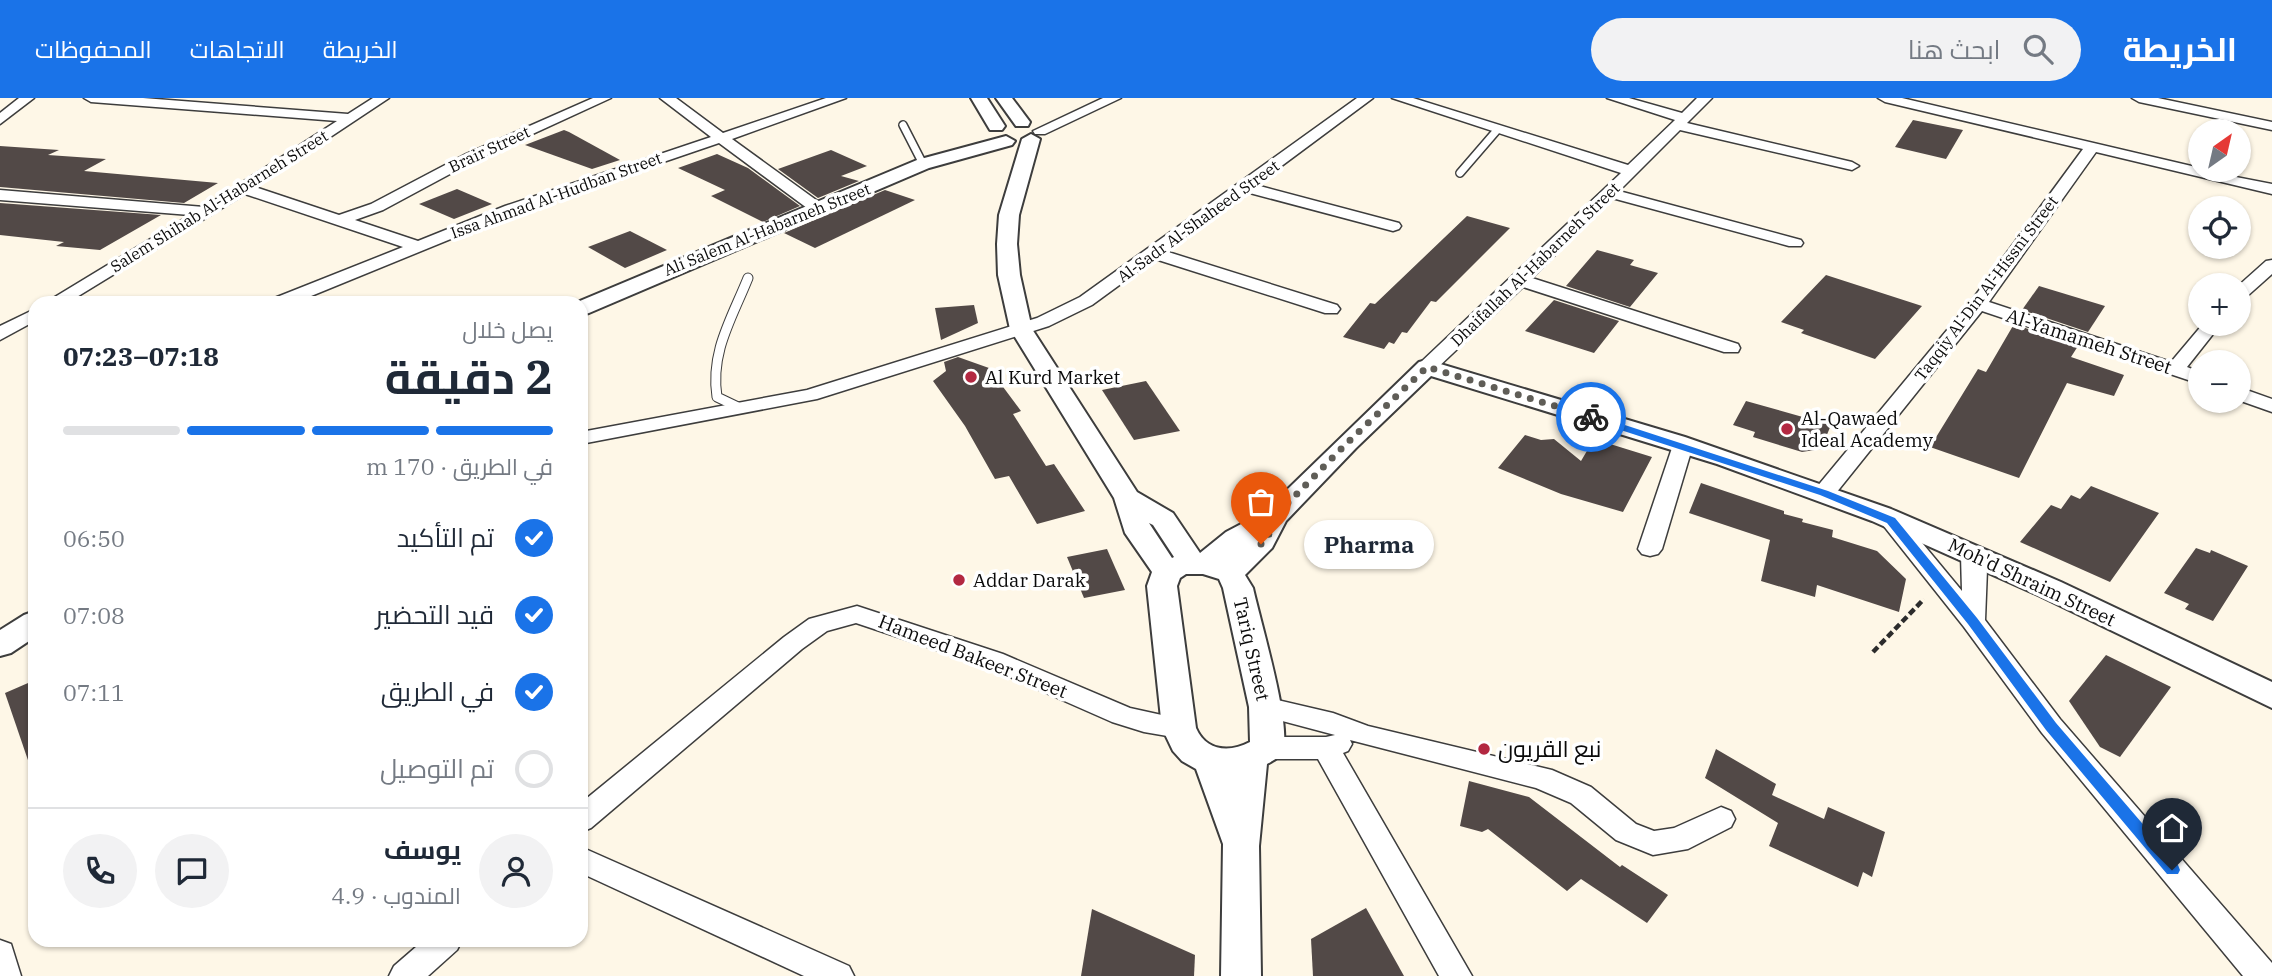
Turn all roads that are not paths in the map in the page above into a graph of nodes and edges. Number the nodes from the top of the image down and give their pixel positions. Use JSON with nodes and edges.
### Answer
{"nodes":[{"id":1,"x":27,"y":98,"type":"edge"},
{"id":2,"x":91,"y":98,"type":"edge"},
{"id":3,"x":382,"y":98,"type":"edge"},
{"id":4,"x":604,"y":98,"type":"edge"},
{"id":5,"x":667,"y":98,"type":"edge"},
{"id":6,"x":839,"y":98,"type":"edge"},
{"id":7,"x":979,"y":98,"type":"edge"},
{"id":8,"x":1004,"y":98,"type":"edge"},
{"id":9,"x":1114,"y":98,"type":"edge"},
{"id":10,"x":1366,"y":98,"type":"edge"},
{"id":11,"x":1399,"y":98,"type":"edge"},
{"id":12,"x":1614,"y":98,"type":"edge"},
{"id":13,"x":1705,"y":98,"type":"edge"},
{"id":14,"x":1885,"y":98,"type":"edge"},
{"id":15,"x":2139,"y":98,"type":"edge"},
{"id":16,"x":212,"y":102,"type":"edge"},
{"id":17,"x":1430,"y":102,"type":"edge"},
{"id":18,"x":350,"y":118,"type":"junction"},
{"id":19,"x":0,"y":120,"type":"edge"},
{"id":20,"x":1680,"y":121,"type":"junction"},
{"id":21,"x":903,"y":125,"type":"dead end"},
{"id":22,"x":2272,"y":126,"type":"edge"},
{"id":23,"x":1030,"y":129,"type":"junction"},
{"id":24,"x":1498,"y":129,"type":"junction"},
{"id":25,"x":1001,"y":135,"type":"junction"},
{"id":26,"x":718,"y":137,"type":"junction"},
{"id":27,"x":2092,"y":147,"type":"junction"},
{"id":28,"x":923,"y":164,"type":"junction"},
{"id":29,"x":1852,"y":166,"type":"dead end"},
{"id":30,"x":1631,"y":170,"type":"junction"},
{"id":31,"x":1460,"y":173,"type":"dead end"},
{"id":32,"x":1016,"y":182,"type":"junction"},
{"id":33,"x":1246,"y":187,"type":"junction"},
{"id":34,"x":243,"y":188,"type":"junction"},
{"id":35,"x":2272,"y":189,"type":"edge"},
{"id":36,"x":1610,"y":193,"type":"junction"},
{"id":37,"x":0,"y":195,"type":"edge"},
{"id":38,"x":377,"y":206,"type":"junction"},
{"id":39,"x":817,"y":208,"type":"junction"},
{"id":40,"x":208,"y":212,"type":"junction"},
{"id":41,"x":339,"y":220,"type":"junction"},
{"id":42,"x":1393,"y":226,"type":"dead end"},
{"id":43,"x":371,"y":231,"type":"junction"},
{"id":44,"x":1795,"y":243,"type":"dead end"},
{"id":45,"x":417,"y":246,"type":"junction"},
{"id":46,"x":1154,"y":253,"type":"junction"},
{"id":47,"x":2272,"y":265,"type":"edge"},
{"id":48,"x":748,"y":278,"type":"dead end"},
{"id":49,"x":1520,"y":280,"type":"junction"},
{"id":50,"x":2251,"y":284,"type":"edge"},
{"id":51,"x":66,"y":296,"type":"edge"},
{"id":52,"x":295,"y":296,"type":"edge"},
{"id":53,"x":1978,"y":304,"type":"junction"},
{"id":54,"x":588,"y":305,"type":"edge"},
{"id":55,"x":1331,"y":309,"type":"dead end"},
{"id":56,"x":28,"y":318,"type":"edge"},
{"id":57,"x":1021,"y":330,"type":"junction"},
{"id":58,"x":5,"y":331,"type":"edge"},
{"id":59,"x":28,"y":333,"type":"edge"},
{"id":60,"x":2202,"y":336,"type":"edge"},
{"id":61,"x":1731,"y":348,"type":"dead end"},
{"id":62,"x":1427,"y":367,"type":"junction"},
{"id":63,"x":2176,"y":369,"type":"junction"},
{"id":64,"x":2188,"y":374,"type":"edge"},
{"id":65,"x":2251,"y":398,"type":"edge"},
{"id":66,"x":2272,"y":406,"type":"edge"},
{"id":67,"x":740,"y":408,"type":"junction"},
{"id":68,"x":588,"y":437,"type":"edge"},
{"id":69,"x":1683,"y":445,"type":"junction"},
{"id":70,"x":1824,"y":493,"type":"junction"},
{"id":71,"x":1891,"y":520,"type":"junction"},
{"id":72,"x":1650,"y":549,"type":"dead end"},
{"id":73,"x":1972,"y":555,"type":"junction"},
{"id":74,"x":1199,"y":568,"type":"junction"},
{"id":75,"x":1973,"y":621,"type":"junction"},
{"id":76,"x":28,"y":627,"type":"edge"},
{"id":77,"x":0,"y":645,"type":"edge"},
{"id":78,"x":2272,"y":696,"type":"edge"},
{"id":79,"x":1265,"y":707,"type":"junction"},
{"id":80,"x":1180,"y":728,"type":"junction"},
{"id":81,"x":1364,"y":735,"type":"junction"},
{"id":82,"x":1326,"y":748,"type":"junction"},
{"id":83,"x":1259,"y":753,"type":"junction"},
{"id":84,"x":1210,"y":761,"type":"junction"},
{"id":85,"x":588,"y":809,"type":"edge"},
{"id":86,"x":1721,"y":818,"type":"dead end"},
{"id":87,"x":1241,"y":846,"type":"junction"},
{"id":88,"x":588,"y":862,"type":"edge"},
{"id":89,"x":438,"y":947,"type":"edge"},
{"id":90,"x":0,"y":954,"type":"edge"},
{"id":91,"x":1243,"y":974,"type":"edge"},
{"id":92,"x":5,"y":976,"type":"edge"},
{"id":93,"x":405,"y":976,"type":"edge"},
{"id":94,"x":838,"y":976,"type":"edge"},
{"id":95,"x":1456,"y":976,"type":"edge"},
{"id":96,"x":2263,"y":976,"type":"edge"}],
"edges":[{"from":1,"to":19,"type":"street"},
{"from":2,"to":16,"type":"street"},
{"from":3,"to":18,"type":"street","name":"Salem Shihab Al-Habarneh Street"},
{"from":4,"to":38,"type":"street","name":"Brair Street"},
{"from":5,"to":26,"type":"street"},
{"from":6,"to":26,"type":"street","name":"Issa Ahmad Al-Hudban Street"},
{"from":7,"to":25,"type":"street","name":"Tariq Street"},
{"from":8,"to":23,"type":"street"},
{"from":9,"to":23,"type":"street"},
{"from":10,"to":33,"type":"street","name":"Al-Sadr Al-Shaheed Street"},
{"from":11,"to":17,"type":"street"},
{"from":12,"to":20,"type":"street"},
{"from":13,"to":20,"type":"street","name":"Dhaifallah Al-Habarneh Street"},
{"from":14,"to":27,"type":"street"},
{"from":15,"to":22,"type":"street"},
{"from":16,"to":18,"type":"street"},
{"from":17,"to":24,"type":"street"},
{"from":18,"to":34,"type":"street","name":"Salem Shihab Al-Habarneh Street"},
{"from":20,"to":29,"type":"street"},
{"from":20,"to":30,"type":"street","name":"Dhaifallah Al-Habarneh Street"},
{"from":21,"to":28,"type":"lane"},
{"from":23,"to":25,"type":"street","name":"Ali Salem Al-Habarneh Street"},
{"from":23,"to":32,"type":"street","name":"Tariq Street"},
{"from":24,"to":30,"type":"street"},
{"from":24,"to":31,"type":"lane"},
{"from":25,"to":28,"type":"street","name":"Ali Salem Al-Habarneh Street"},
{"from":25,"to":32,"type":"street","name":"Tariq Street"},
{"from":26,"to":39,"type":"street"},
{"from":26,"to":45,"type":"street","name":"Issa Ahmad Al-Hudban Street"},
{"from":27,"to":35,"type":"street"},
{"from":27,"to":53,"type":"street","name":"Taqqiy Al-Din Al-Hissni Street"},
{"from":28,"to":39,"type":"street","name":"Ali Salem Al-Habarneh Street"},
{"from":30,"to":36,"type":"street","name":"Dhaifallah Al-Habarneh Street"},
{"from":32,"to":57,"type":"street","name":"Tariq Street"},
{"from":33,"to":42,"type":"street"},
{"from":33,"to":46,"type":"street","name":"Al-Sadr Al-Shaheed Street"},
{"from":34,"to":40,"type":"street","name":"Salem Shihab Al-Habarneh Street"},
{"from":34,"to":41,"type":"street"},
{"from":36,"to":44,"type":"street"},
{"from":36,"to":49,"type":"street","name":"Dhaifallah Al-Habarneh Street"},
{"from":37,"to":40,"type":"street"},
{"from":38,"to":41,"type":"street","name":"Brair Street"},
{"from":38,"to":43,"type":"street"},
{"from":39,"to":54,"type":"street","name":"Ali Salem Al-Habarneh Street"},
{"from":40,"to":51,"type":"street","name":"Salem Shihab Al-Habarneh Street"},
{"from":41,"to":43,"type":"street"},
{"from":43,"to":45,"type":"street"},
{"from":45,"to":52,"type":"street","name":"Issa Ahmad Al-Hudban Street"},
{"from":46,"to":55,"type":"street"},
{"from":46,"to":57,"type":"street","name":"Al-Sadr Al-Shaheed Street"},
{"from":47,"to":50,"type":"street"},
{"from":48,"to":67,"type":"lane"},
{"from":49,"to":61,"type":"street"},
{"from":49,"to":62,"type":"street","name":"Dhaifallah Al-Habarneh Street"},
{"from":53,"to":63,"type":"street","name":"Al-Yamameh Street"},
{"from":53,"to":70,"type":"street","name":"Taqqiy Al-Din Al-Hissni Street"},
{"from":56,"to":58,"type":"street"},
{"from":57,"to":67,"type":"street","name":"Al-Sadr Al-Shaheed Street"},
{"from":57,"to":74,"type":"street","name":"Tariq Street"},
{"from":58,"to":59,"type":"street"},
{"from":60,"to":63,"type":"street"},
{"from":62,"to":69,"type":"street","name":"Moh'd Shraim Street"},
{"from":62,"to":74,"type":"street","name":"Dhaifallah Al-Habarneh Street"},
{"from":63,"to":64,"type":"street","name":"Al-Yamameh Street"},
{"from":65,"to":66,"type":"street"},
{"from":67,"to":68,"type":"street","name":"Al-Sadr Al-Shaheed Street"},
{"from":69,"to":70,"type":"street","name":"Moh'd Shraim Street"},
{"from":69,"to":72,"type":"street"},
{"from":70,"to":71,"type":"street","name":"Moh'd Shraim Street"},
{"from":71,"to":73,"type":"street","name":"Moh'd Shraim Street"},
{"from":71,"to":75,"type":"street"},
{"from":73,"to":75,"type":"street"},
{"from":73,"to":78,"type":"street","name":"Moh'd Shraim Street"},
{"from":74,"to":79,"type":"street","name":"Tariq Street"},
{"from":74,"to":80,"type":"street","name":"Tariq Street"},
{"from":75,"to":96,"type":"street"},
{"from":76,"to":77,"type":"street"},
{"from":79,"to":81,"type":"street"},
{"from":79,"to":83,"type":"street","name":"Tariq Street"},
{"from":80,"to":84,"type":"street","name":"Tariq Street"},
{"from":80,"to":85,"type":"street","name":"Hameed Bakeer Street"},
{"from":81,"to":82,"type":"street"},
{"from":81,"to":86,"type":"street"},
{"from":82,"to":83,"type":"street"},
{"from":82,"to":95,"type":"street"},
{"from":83,"to":84,"type":"street"},
{"from":83,"to":87,"type":"street","name":"Tariq Street"},
{"from":84,"to":87,"type":"street","name":"Tariq Street"},
{"from":87,"to":91,"type":"street","name":"Tariq Street"},
{"from":88,"to":94,"type":"street"},
{"from":89,"to":93,"type":"street"},
{"from":90,"to":92,"type":"street"}]}
